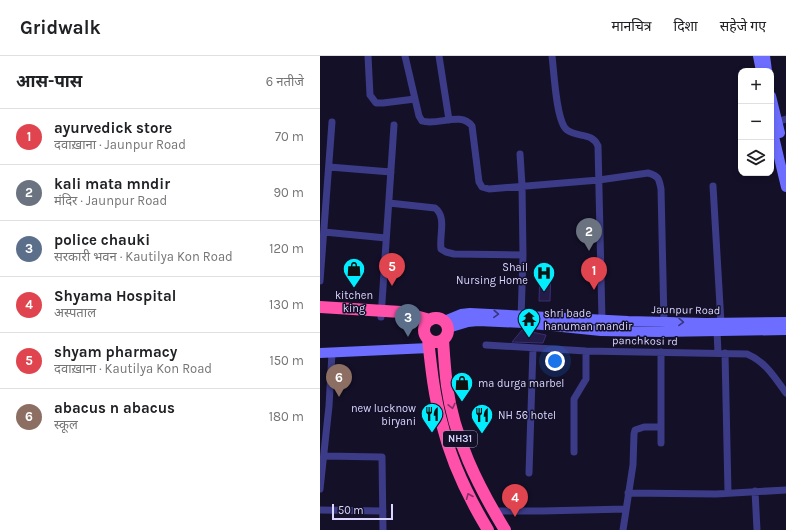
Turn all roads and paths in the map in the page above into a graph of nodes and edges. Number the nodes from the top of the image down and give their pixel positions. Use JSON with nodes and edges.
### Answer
{"nodes":[{"id":1,"x":368,"y":56,"type":"edge"},
{"id":2,"x":405,"y":56,"type":"edge"},
{"id":3,"x":439,"y":56,"type":"edge"},
{"id":4,"x":552,"y":56,"type":"edge"},
{"id":5,"x":758,"y":56,"type":"edge"},
{"id":6,"x":765,"y":56,"type":"edge"},
{"id":7,"x":760,"y":68,"type":"edge"},
{"id":8,"x":767,"y":68,"type":"edge"},
{"id":9,"x":415,"y":99,"type":"junction"},
{"id":10,"x":773,"y":104,"type":"edge"},
{"id":11,"x":449,"y":120,"type":"junction"},
{"id":12,"x":332,"y":122,"type":"dead end"},
{"id":13,"x":776,"y":122,"type":"edge"},
{"id":14,"x":394,"y":124,"type":"dead end"},
{"id":15,"x":520,"y":154,"type":"dead end"},
{"id":16,"x":786,"y":157,"type":"edge"},
{"id":17,"x":329,"y":167,"type":"junction"},
{"id":18,"x":390,"y":172,"type":"junction"},
{"id":19,"x":784,"y":173,"type":"edge"},
{"id":20,"x":600,"y":180,"type":"junction"},
{"id":21,"x":522,"y":185,"type":"junction"},
{"id":22,"x":713,"y":186,"type":"dead end"},
{"id":23,"x":786,"y":187,"type":"edge"},
{"id":24,"x":389,"y":203,"type":"junction"},
{"id":25,"x":324,"y":232,"type":"junction"},
{"id":26,"x":386,"y":238,"type":"junction"},
{"id":27,"x":523,"y":255,"type":"junction"},
{"id":28,"x":320,"y":281,"type":"edge"},
{"id":29,"x":320,"y":307,"type":"edge"},
{"id":30,"x":381,"y":313,"type":"junction"},
{"id":31,"x":320,"y":314,"type":"edge"},
{"id":32,"x":521,"y":319,"type":"junction"},
{"id":33,"x":602,"y":320,"type":"junction"},
{"id":34,"x":664,"y":322,"type":"junction"},
{"id":35,"x":786,"y":322,"type":"edge"},
{"id":36,"x":446,"y":324,"type":"junction"},
{"id":37,"x":719,"y":327,"type":"junction"},
{"id":38,"x":786,"y":330,"type":"edge"},
{"id":39,"x":428,"y":334,"type":"junction"},
{"id":40,"x":443,"y":340,"type":"junction"},
{"id":41,"x":486,"y":345,"type":"dead end"},
{"id":42,"x":533,"y":348,"type":"junction"},
{"id":43,"x":586,"y":351,"type":"junction"},
{"id":44,"x":661,"y":352,"type":"junction"},
{"id":45,"x":320,"y":353,"type":"edge"},
{"id":46,"x":332,"y":353,"type":"junction"},
{"id":47,"x":721,"y":353,"type":"junction"},
{"id":48,"x":786,"y":393,"type":"edge"},
{"id":49,"x":661,"y":427,"type":"junction"},
{"id":50,"x":661,"y":443,"type":"dead end"},
{"id":51,"x":574,"y":452,"type":"dead end"},
{"id":52,"x":324,"y":456,"type":"junction"},
{"id":53,"x":529,"y":473,"type":"dead end"},
{"id":54,"x":320,"y":488,"type":"edge"},
{"id":55,"x":786,"y":490,"type":"edge"},
{"id":56,"x":754,"y":492,"type":"junction"},
{"id":57,"x":628,"y":493,"type":"junction"},
{"id":58,"x":728,"y":493,"type":"junction"},
{"id":59,"x":626,"y":509,"type":"junction"},
{"id":60,"x":320,"y":510,"type":"edge"},
{"id":61,"x":383,"y":511,"type":"junction"},
{"id":62,"x":494,"y":511,"type":"junction"},
{"id":63,"x":383,"y":530,"type":"edge"},
{"id":64,"x":488,"y":530,"type":"edge"},
{"id":65,"x":505,"y":530,"type":"edge"},
{"id":66,"x":623,"y":530,"type":"edge"},
{"id":67,"x":757,"y":530,"type":"edge"}],
"edges":[{"from":1,"to":9,"type":"street"},
{"from":2,"to":9,"type":"street"},
{"from":3,"to":11,"type":"street"},
{"from":4,"to":20,"type":"street"},
{"from":5,"to":7,"type":"street"},
{"from":6,"to":8,"type":"street"},
{"from":9,"to":11,"type":"street"},
{"from":10,"to":13,"type":"street"},
{"from":11,"to":21,"type":"street"},
{"from":12,"to":17,"type":"street"},
{"from":13,"to":16,"type":"street"},
{"from":13,"to":19,"type":"street"},
{"from":14,"to":18,"type":"street"},
{"from":15,"to":21,"type":"street"},
{"from":17,"to":18,"type":"street"},
{"from":17,"to":25,"type":"street"},
{"from":18,"to":24,"type":"street"},
{"from":19,"to":23,"type":"street"},
{"from":20,"to":21,"type":"street"},
{"from":20,"to":33,"type":"street"},
{"from":20,"to":34,"type":"street"},
{"from":21,"to":27,"type":"street"},
{"from":22,"to":37,"type":"street"},
{"from":24,"to":26,"type":"street"},
{"from":24,"to":27,"type":"street"},
{"from":25,"to":26,"type":"street"},
{"from":25,"to":28,"type":"street"},
{"from":26,"to":30,"type":"street"},
{"from":27,"to":32,"type":"street"},
{"from":29,"to":30,"type":"highway"},
{"from":30,"to":31,"type":"highway"},
{"from":30,"to":39,"type":"highway"},
{"from":32,"to":33,"type":"street","name":"Jaunpur Road"},
{"from":32,"to":36,"type":"street","name":"Jaunpur Road"},
{"from":32,"to":37,"type":"street","name":"Jaunpur Road"},
{"from":33,"to":34,"type":"street","name":"Jaunpur Road"},
{"from":34,"to":37,"type":"street","name":"Jaunpur Road","one_way":true},
{"from":35,"to":37,"type":"street","name":"Jaunpur Road"},
{"from":36,"to":39,"type":"highway"},
{"from":36,"to":40,"type":"highway","number":"NH31"},
{"from":37,"to":38,"type":"street","name":"Jaunpur Road"},
{"from":37,"to":47,"type":"street"},
{"from":39,"to":40,"type":"highway"},
{"from":39,"to":46,"type":"street"},
{"from":64,"to":39,"type":"highway","number":"NH31","one_way":true},
{"from":40,"to":62,"type":"highway","number":"NH31","one_way":true},
{"from":41,"to":42,"type":"street","name":"panchkosi rd"},
{"from":42,"to":43,"type":"street","name":"panchkosi rd"},
{"from":42,"to":53,"type":"street"},
{"from":43,"to":44,"type":"street","name":"panchkosi rd"},
{"from":43,"to":51,"type":"street"},
{"from":44,"to":47,"type":"street","name":"panchkosi rd"},
{"from":44,"to":49,"type":"street"},
{"from":45,"to":46,"type":"street"},
{"from":46,"to":52,"type":"street"},
{"from":47,"to":48,"type":"street","name":"panchkosi rd"},
{"from":47,"to":58,"type":"street"},
{"from":49,"to":50,"type":"street"},
{"from":49,"to":57,"type":"street"},
{"from":52,"to":54,"type":"street"},
{"from":52,"to":61,"type":"street"},
{"from":55,"to":56,"type":"street"},
{"from":56,"to":58,"type":"street"},
{"from":56,"to":67,"type":"street"},
{"from":57,"to":58,"type":"street"},
{"from":57,"to":59,"type":"street"},
{"from":59,"to":62,"type":"street"},
{"from":59,"to":66,"type":"street"},
{"from":60,"to":61,"type":"street"},
{"from":61,"to":63,"type":"street"},
{"from":62,"to":65,"type":"highway","number":"NH31"}]}
